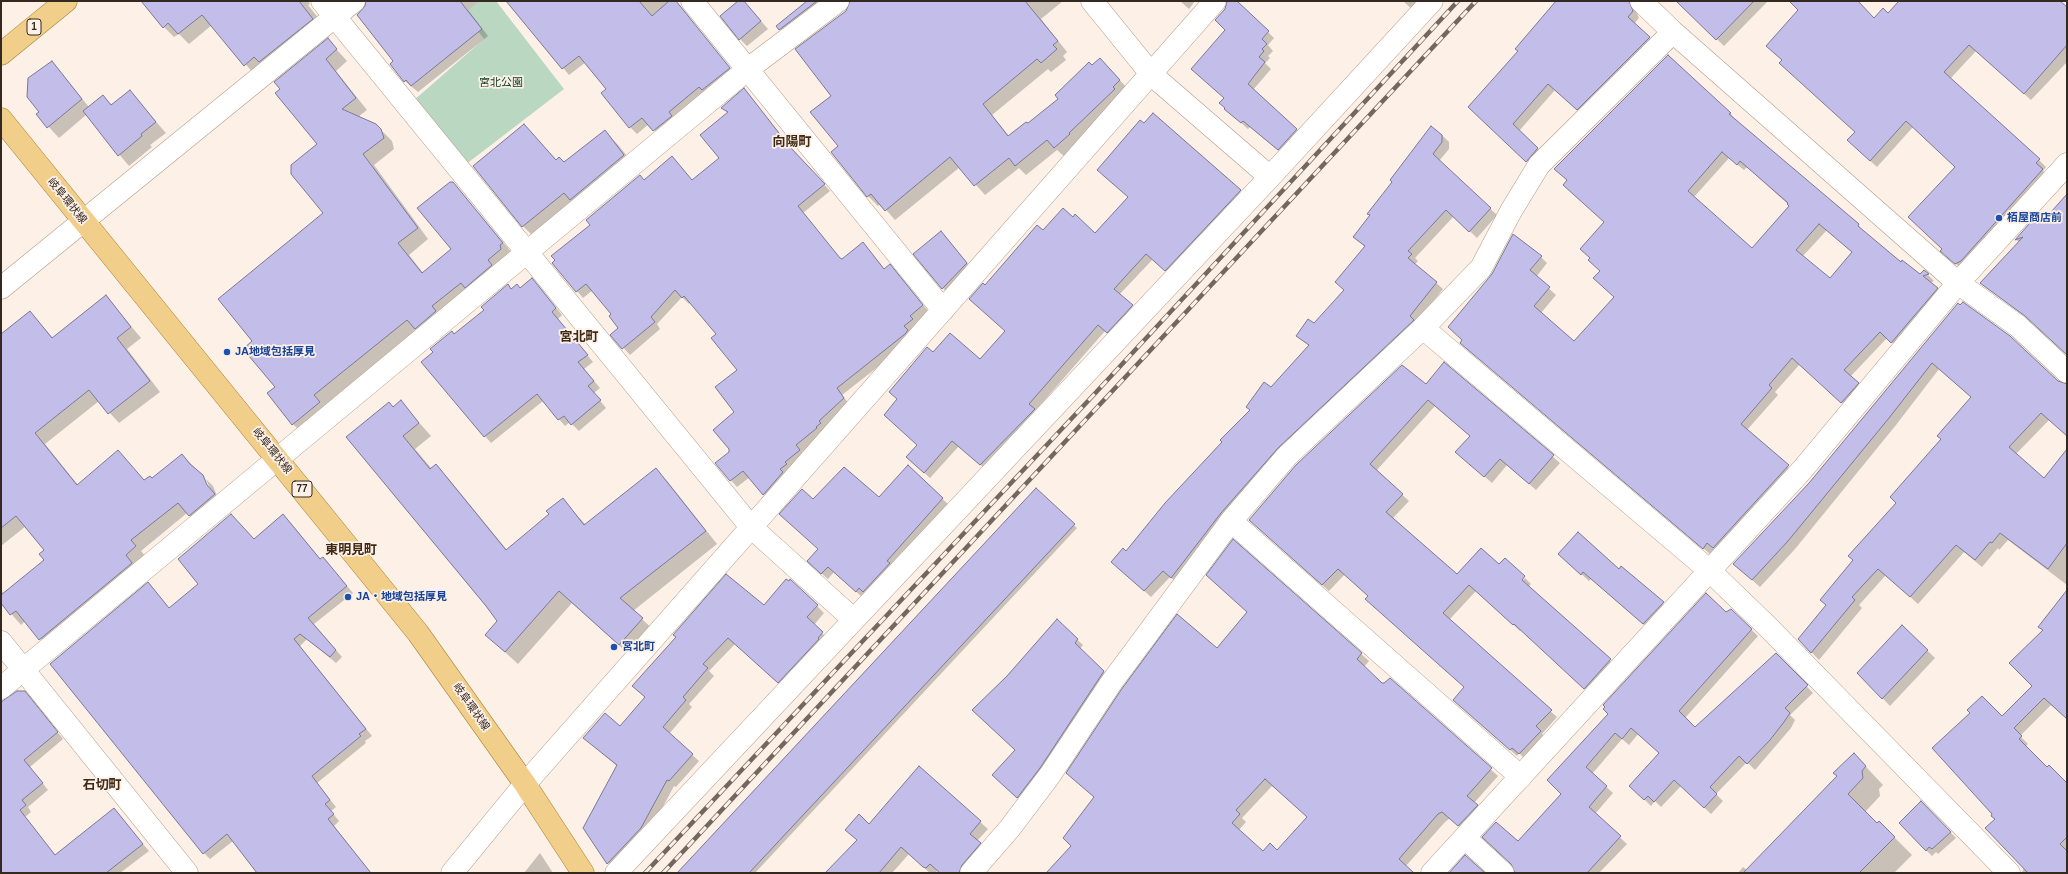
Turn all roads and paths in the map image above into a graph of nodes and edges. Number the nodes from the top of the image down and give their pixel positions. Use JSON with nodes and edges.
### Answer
{"nodes":[{"id":1,"x":66,"y":1,"type":"edge"},
{"id":2,"x":354,"y":1,"type":"edge"},
{"id":3,"x":692,"y":1,"type":"edge"},
{"id":4,"x":838,"y":1,"type":"edge"},
{"id":5,"x":1092,"y":1,"type":"edge"},
{"id":6,"x":1216,"y":1,"type":"edge"},
{"id":7,"x":1432,"y":1,"type":"edge"},
{"id":8,"x":1641,"y":1,"type":"edge"},
{"id":9,"x":329,"y":9,"type":"edge"},
{"id":10,"x":1673,"y":32,"type":"junction"},
{"id":11,"x":1,"y":54,"type":"edge"},
{"id":12,"x":748,"y":69,"type":"junction"},
{"id":13,"x":1152,"y":75,"type":"junction"},
{"id":14,"x":1,"y":119,"type":"edge"},
{"id":15,"x":2067,"y":164,"type":"edge"},
{"id":16,"x":1270,"y":177,"type":"junction"},
{"id":17,"x":83,"y":221,"type":"junction"},
{"id":18,"x":527,"y":252,"type":"junction"},
{"id":19,"x":1958,"y":283,"type":"junction"},
{"id":20,"x":1,"y":288,"type":"edge"},
{"id":21,"x":943,"y":310,"type":"junction"},
{"id":22,"x":1423,"y":328,"type":"junction"},
{"id":23,"x":2067,"y":372,"type":"edge"},
{"id":24,"x":278,"y":459,"type":"junction"},
{"id":25,"x":1231,"y":521,"type":"junction"},
{"id":26,"x":750,"y":527,"type":"junction"},
{"id":27,"x":1710,"y":572,"type":"junction"},
{"id":28,"x":853,"y":619,"type":"junction"},
{"id":29,"x":1,"y":642,"type":"edge"},
{"id":30,"x":24,"y":670,"type":"junction"},
{"id":31,"x":1,"y":688,"type":"edge"},
{"id":32,"x":1521,"y":777,"type":"junction"},
{"id":33,"x":525,"y":784,"type":"junction"},
{"id":34,"x":1465,"y":838,"type":"junction"},
{"id":35,"x":187,"y":873,"type":"edge"},
{"id":36,"x":452,"y":873,"type":"edge"},
{"id":37,"x":583,"y":873,"type":"edge"},
{"id":38,"x":616,"y":873,"type":"edge"},
{"id":39,"x":971,"y":873,"type":"edge"},
{"id":40,"x":1432,"y":873,"type":"edge"},
{"id":41,"x":1503,"y":873,"type":"edge"},
{"id":42,"x":2009,"y":873,"type":"edge"}],
"edges":[{"from":1,"to":11,"type":"main road","number":"1"},
{"from":2,"to":9,"type":"street"},
{"from":3,"to":12,"type":"street"},
{"from":4,"to":12,"type":"street"},
{"from":5,"to":13,"type":"street"},
{"from":6,"to":13,"type":"street"},
{"from":7,"to":16,"type":"street"},
{"from":8,"to":10,"type":"street"},
{"from":9,"to":17,"type":"street"},
{"from":9,"to":18,"type":"street"},
{"from":10,"to":19,"type":"street"},
{"from":10,"to":22,"type":"street"},
{"from":12,"to":18,"type":"street"},
{"from":12,"to":21,"type":"street"},
{"from":13,"to":16,"type":"street"},
{"from":13,"to":21,"type":"street"},
{"from":14,"to":17,"type":"main road","name":"岐阜環状線","number":"77"},
{"from":15,"to":19,"type":"street"},
{"from":16,"to":28,"type":"street"},
{"from":17,"to":20,"type":"street"},
{"from":17,"to":24,"type":"main road","name":"岐阜環状線","number":"77"},
{"from":18,"to":24,"type":"street"},
{"from":18,"to":26,"type":"street"},
{"from":19,"to":23,"type":"street"},
{"from":19,"to":27,"type":"street"},
{"from":21,"to":26,"type":"street"},
{"from":22,"to":25,"type":"street"},
{"from":22,"to":27,"type":"street"},
{"from":24,"to":30,"type":"street"},
{"from":24,"to":33,"type":"main road","name":"岐阜環状線","number":"77"},
{"from":25,"to":32,"type":"street"},
{"from":25,"to":39,"type":"street"},
{"from":26,"to":28,"type":"street"},
{"from":26,"to":33,"type":"street"},
{"from":27,"to":32,"type":"street"},
{"from":27,"to":42,"type":"street"},
{"from":28,"to":38,"type":"street"},
{"from":29,"to":30,"type":"street"},
{"from":30,"to":31,"type":"street"},
{"from":30,"to":35,"type":"street"},
{"from":32,"to":34,"type":"street"},
{"from":33,"to":36,"type":"street"},
{"from":33,"to":37,"type":"main road","name":"岐阜環状線","number":"77"},
{"from":34,"to":40,"type":"street"},
{"from":34,"to":41,"type":"street"}]}
